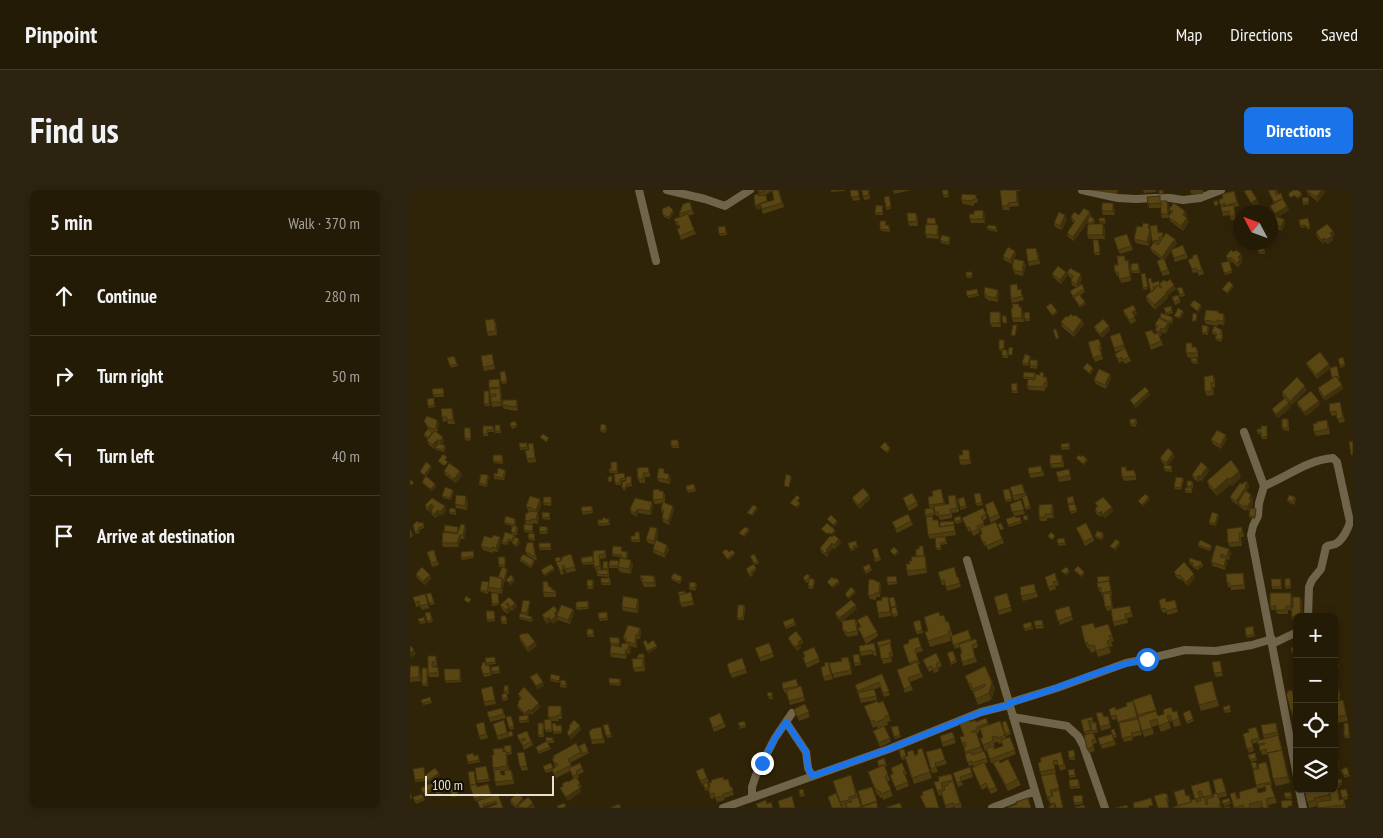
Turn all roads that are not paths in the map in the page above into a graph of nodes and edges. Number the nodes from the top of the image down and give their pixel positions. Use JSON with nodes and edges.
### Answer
{"nodes":[{"id":1,"x":640,"y":190,"type":"edge"},
{"id":2,"x":667,"y":190,"type":"edge"},
{"id":3,"x":750,"y":190,"type":"edge"},
{"id":4,"x":1082,"y":190,"type":"edge"},
{"id":5,"x":1221,"y":190,"type":"edge"},
{"id":6,"x":656,"y":261,"type":"dead end"},
{"id":7,"x":1244,"y":432,"type":"dead end"},
{"id":8,"x":1264,"y":486,"type":"junction"},
{"id":9,"x":967,"y":560,"type":"dead end"},
{"id":10,"x":1308,"y":613,"type":"edge"},
{"id":11,"x":1293,"y":634,"type":"edge"},
{"id":12,"x":1272,"y":642,"type":"junction"},
{"id":13,"x":1009,"y":704,"type":"junction"},
{"id":14,"x":792,"y":713,"type":"edge"},
{"id":15,"x":1013,"y":717,"type":"junction"},
{"id":16,"x":786,"y":722,"type":"junction"},
{"id":17,"x":1293,"y":755,"type":"edge"},
{"id":18,"x":812,"y":776,"type":"junction"},
{"id":19,"x":1035,"y":792,"type":"junction"},
{"id":20,"x":1300,"y":793,"type":"edge"},
{"id":21,"x":752,"y":797,"type":"junction"},
{"id":22,"x":723,"y":808,"type":"edge"},
{"id":23,"x":992,"y":808,"type":"edge"},
{"id":24,"x":1040,"y":808,"type":"edge"},
{"id":25,"x":1105,"y":808,"type":"edge"},
{"id":26,"x":1303,"y":808,"type":"edge"}],
"edges":[{"from":1,"to":6,"type":"street"},
{"from":2,"to":3,"type":"street"},
{"from":4,"to":5,"type":"street"},
{"from":7,"to":8,"type":"street"},
{"from":8,"to":10,"type":"street"},
{"from":8,"to":12,"type":"street"},
{"from":9,"to":13,"type":"street"},
{"from":11,"to":12,"type":"street"},
{"from":12,"to":13,"type":"street"},
{"from":12,"to":17,"type":"street"},
{"from":13,"to":15,"type":"street"},
{"from":13,"to":18,"type":"street"},
{"from":14,"to":16,"type":"street"},
{"from":15,"to":19,"type":"street"},
{"from":15,"to":25,"type":"street"},
{"from":16,"to":18,"type":"street"},
{"from":16,"to":21,"type":"street"},
{"from":18,"to":21,"type":"street"},
{"from":19,"to":23,"type":"street"},
{"from":19,"to":24,"type":"street"},
{"from":20,"to":26,"type":"street"},
{"from":21,"to":22,"type":"street"}]}
